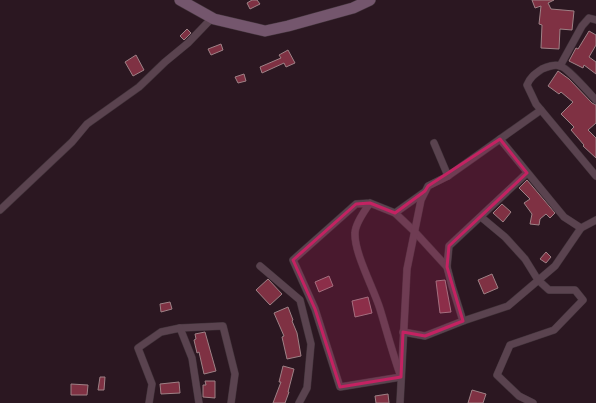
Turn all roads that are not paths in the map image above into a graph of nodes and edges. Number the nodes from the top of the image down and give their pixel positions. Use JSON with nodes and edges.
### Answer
{"nodes":[{"id":1,"x":180,"y":0,"type":"edge"},
{"id":2,"x":370,"y":0,"type":"edge"},
{"id":3,"x":212,"y":18,"type":"junction"},
{"id":4,"x":596,"y":20,"type":"edge"},
{"id":5,"x":560,"y":66,"type":"junction"},
{"id":6,"x":596,"y":100,"type":"edge"},
{"id":7,"x":541,"y":110,"type":"junction"},
{"id":8,"x":500,"y":139,"type":"junction"},
{"id":9,"x":434,"y":144,"type":"dead end"},
{"id":10,"x":527,"y":173,"type":"junction"},
{"id":11,"x":448,"y":176,"type":"junction"},
{"id":12,"x":596,"y":176,"type":"edge"},
{"id":13,"x":425,"y":191,"type":"junction"},
{"id":14,"x":370,"y":203,"type":"junction"},
{"id":15,"x":0,"y":210,"type":"edge"},
{"id":16,"x":395,"y":213,"type":"junction"},
{"id":17,"x":481,"y":216,"type":"junction"},
{"id":18,"x":596,"y":220,"type":"edge"},
{"id":19,"x":581,"y":228,"type":"junction"},
{"id":20,"x":414,"y":231,"type":"junction"},
{"id":21,"x":260,"y":266,"type":"dead end"},
{"id":22,"x":448,"y":267,"type":"junction"},
{"id":23,"x":538,"y":280,"type":"junction"},
{"id":24,"x":463,"y":321,"type":"junction"},
{"id":25,"x":180,"y":328,"type":"junction"},
{"id":26,"x":402,"y":332,"type":"junction"},
{"id":27,"x":401,"y":377,"type":"junction"},
{"id":28,"x":149,"y":403,"type":"edge"},
{"id":29,"x":199,"y":403,"type":"edge"},
{"id":30,"x":231,"y":403,"type":"edge"},
{"id":31,"x":299,"y":403,"type":"edge"},
{"id":32,"x":400,"y":403,"type":"edge"},
{"id":33,"x":533,"y":403,"type":"edge"}],
"edges":[{"from":1,"to":3,"type":"main road"},
{"from":2,"to":3,"type":"main road"},
{"from":3,"to":15,"type":"street"},
{"from":4,"to":5,"type":"street"},
{"from":5,"to":6,"type":"street"},
{"from":5,"to":7,"type":"street"},
{"from":7,"to":8,"type":"street"},
{"from":7,"to":12,"type":"street"},
{"from":8,"to":10,"type":"street"},
{"from":8,"to":11,"type":"street"},
{"from":9,"to":11,"type":"street"},
{"from":10,"to":17,"type":"street"},
{"from":10,"to":19,"type":"street"},
{"from":11,"to":13,"type":"street"},
{"from":13,"to":16,"type":"street"},
{"from":13,"to":20,"type":"street"},
{"from":14,"to":16,"type":"street"},
{"from":14,"to":27,"type":"street"},
{"from":14,"to":27,"type":"street"},
{"from":16,"to":20,"type":"street"},
{"from":17,"to":22,"type":"street"},
{"from":17,"to":23,"type":"street"},
{"from":18,"to":19,"type":"street"},
{"from":19,"to":23,"type":"street"},
{"from":20,"to":22,"type":"street"},
{"from":20,"to":26,"type":"street"},
{"from":21,"to":31,"type":"street"},
{"from":22,"to":24,"type":"street"},
{"from":23,"to":24,"type":"street"},
{"from":23,"to":33,"type":"street"},
{"from":24,"to":26,"type":"street"},
{"from":25,"to":28,"type":"street"},
{"from":25,"to":29,"type":"street"},
{"from":25,"to":30,"type":"street"},
{"from":26,"to":27,"type":"street"},
{"from":27,"to":32,"type":"street"}]}
